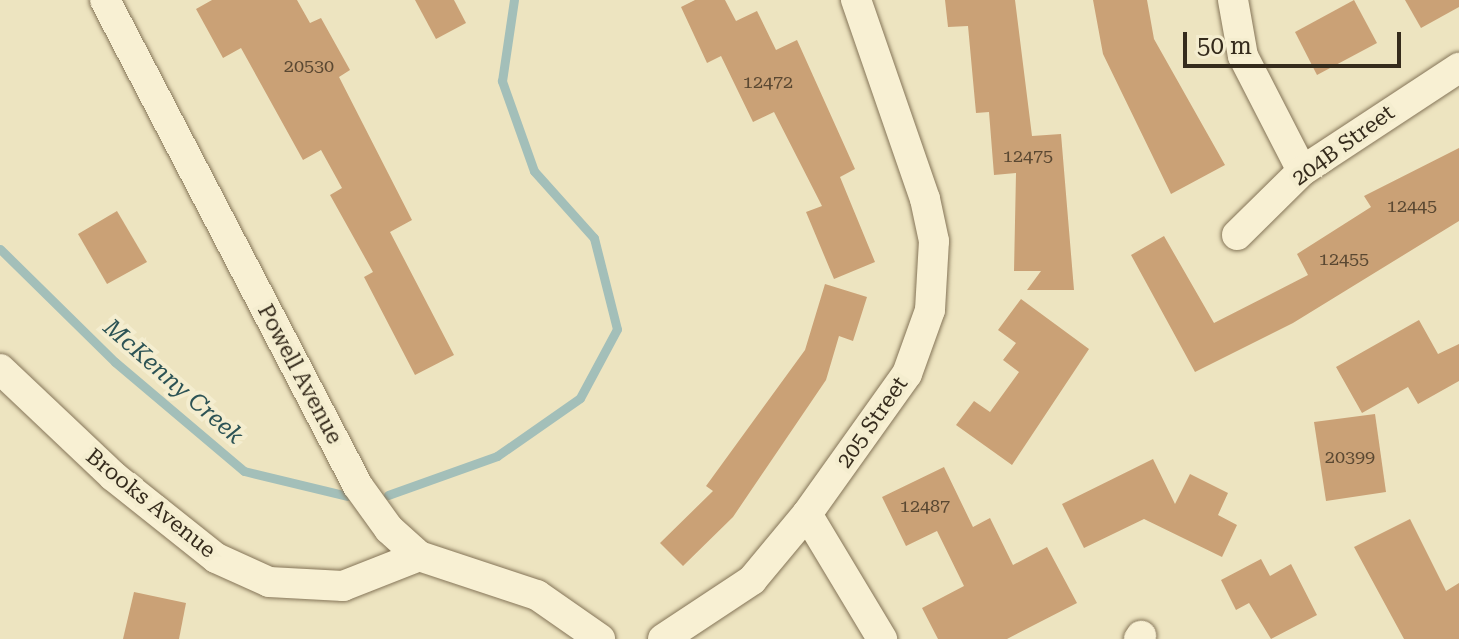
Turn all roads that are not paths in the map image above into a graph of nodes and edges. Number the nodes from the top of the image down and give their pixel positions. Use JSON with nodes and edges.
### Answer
{"nodes":[{"id":1,"x":105,"y":0,"type":"edge"},
{"id":2,"x":856,"y":0,"type":"edge"},
{"id":3,"x":1233,"y":0,"type":"edge"},
{"id":4,"x":1459,"y":68,"type":"edge"},
{"id":5,"x":1302,"y":171,"type":"junction"},
{"id":6,"x":1237,"y":235,"type":"dead end"},
{"id":7,"x":0,"y":369,"type":"edge"},
{"id":8,"x":807,"y":514,"type":"junction"},
{"id":9,"x":419,"y":556,"type":"junction"},
{"id":10,"x":600,"y":639,"type":"edge"},
{"id":11,"x":663,"y":639,"type":"edge"},
{"id":12,"x":882,"y":639,"type":"edge"}],
"edges":[{"from":1,"to":9,"type":"street","name":"Powell Avenue"},
{"from":2,"to":8,"type":"street","name":"205 Street"},
{"from":3,"to":5,"type":"street"},
{"from":4,"to":5,"type":"street","name":"204B Street"},
{"from":5,"to":6,"type":"street","name":"204B Street"},
{"from":7,"to":9,"type":"street","name":"Brooks Avenue"},
{"from":8,"to":11,"type":"street","name":"205 Street"},
{"from":8,"to":12,"type":"street"},
{"from":9,"to":10,"type":"street"}]}
